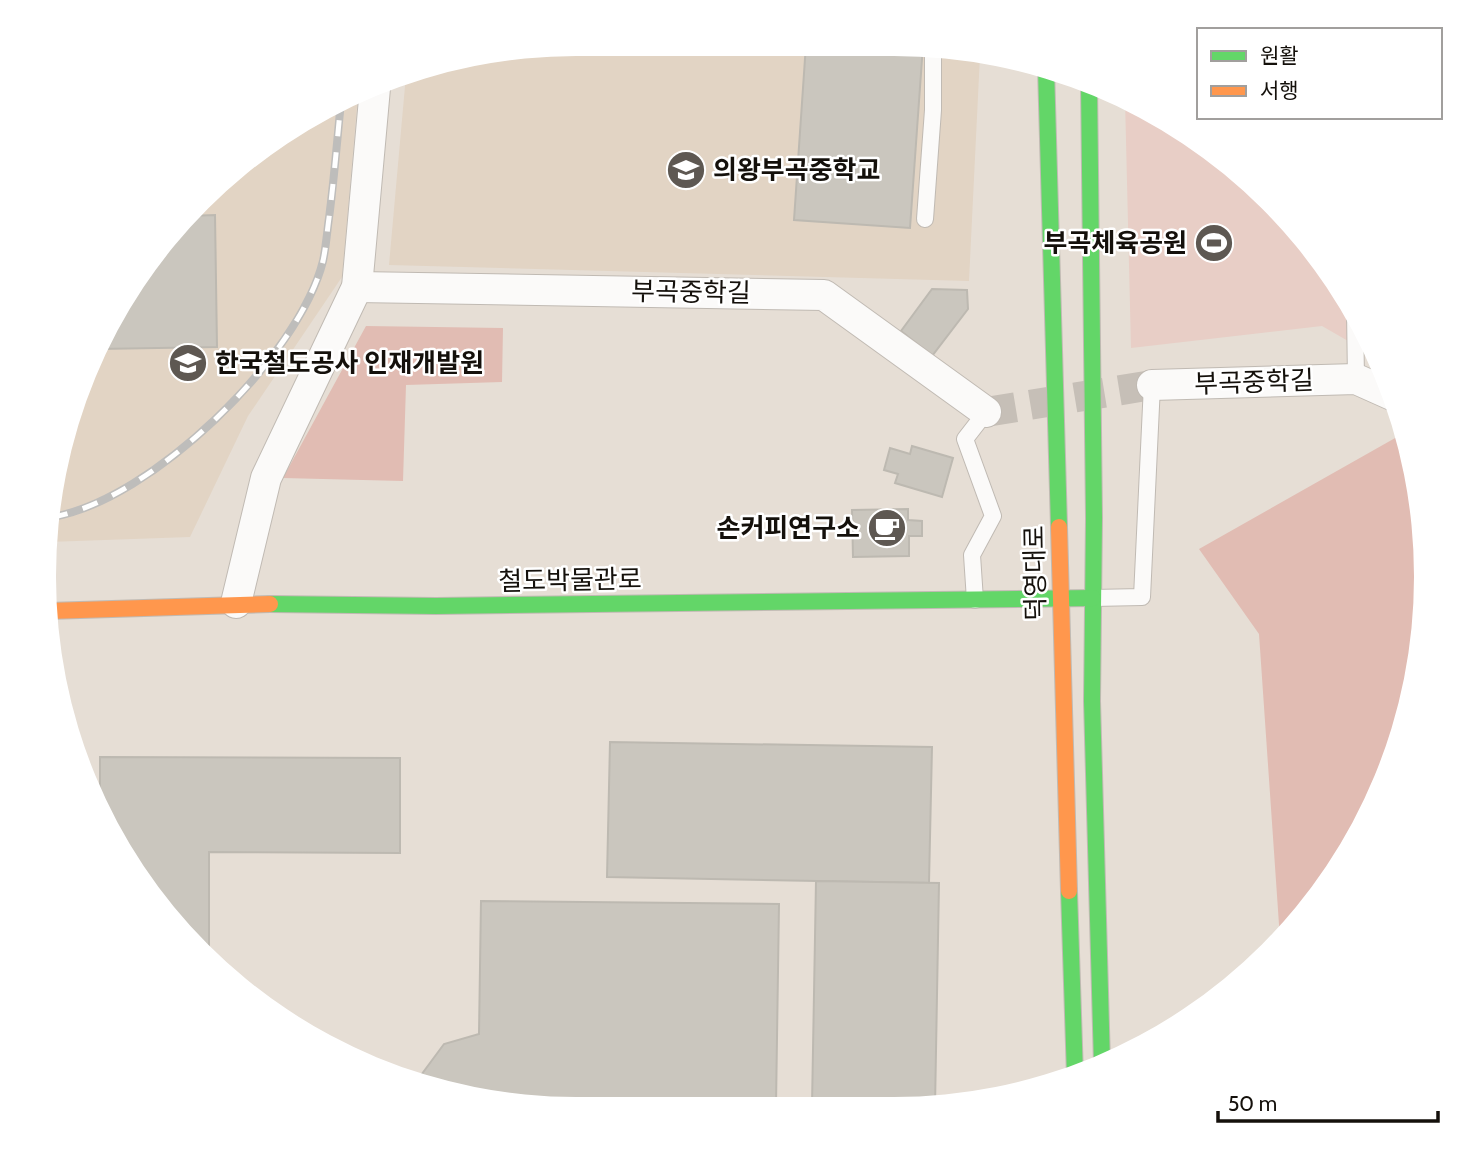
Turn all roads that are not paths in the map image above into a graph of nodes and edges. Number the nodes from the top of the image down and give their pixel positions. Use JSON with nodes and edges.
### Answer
{"nodes":[{"id":1,"x":933,"y":57,"type":"edge"},
{"id":2,"x":1046,"y":80,"type":"edge"},
{"id":3,"x":1088,"y":94,"type":"edge"},
{"id":4,"x":374,"y":97,"type":"edge"},
{"id":5,"x":925,"y":219,"type":"dead end"},
{"id":6,"x":357,"y":287,"type":"junction"},
{"id":7,"x":1355,"y":337,"type":"edge"},
{"id":8,"x":1356,"y":379,"type":"junction"},
{"id":9,"x":1152,"y":385,"type":"joint"},
{"id":10,"x":1379,"y":389,"type":"edge"},
{"id":11,"x":986,"y":412,"type":"joint"},
{"id":12,"x":1060,"y":598,"type":"junction"},
{"id":13,"x":1093,"y":598,"type":"junction"},
{"id":14,"x":975,"y":600,"type":"junction"},
{"id":15,"x":236,"y":603,"type":"junction"},
{"id":16,"x":57,"y":611,"type":"edge"},
{"id":17,"x":1102,"y":1053,"type":"edge"},
{"id":18,"x":1075,"y":1064,"type":"edge"}],
"edges":[{"from":1,"to":5,"type":"lane"},
{"from":2,"to":12,"type":"street","name":"덕영대로"},
{"from":3,"to":13,"type":"street"},
{"from":4,"to":6,"type":"street"},
{"from":6,"to":11,"type":"street","name":"부곡중학길"},
{"from":6,"to":15,"type":"street"},
{"from":7,"to":8,"type":"lane"},
{"from":8,"to":9,"type":"street","name":"부곡중학길"},
{"from":8,"to":10,"type":"street"},
{"from":9,"to":13,"type":"lane"},
{"from":11,"to":14,"type":"lane"},
{"from":12,"to":13,"type":"street","name":"철도박물관로"},
{"from":12,"to":14,"type":"street","name":"철도박물관로"},
{"from":12,"to":18,"type":"street","name":"덕영대로"},
{"from":13,"to":17,"type":"street"},
{"from":14,"to":15,"type":"street","name":"철도박물관로"},
{"from":15,"to":16,"type":"street","name":"철도박물관로"}]}
